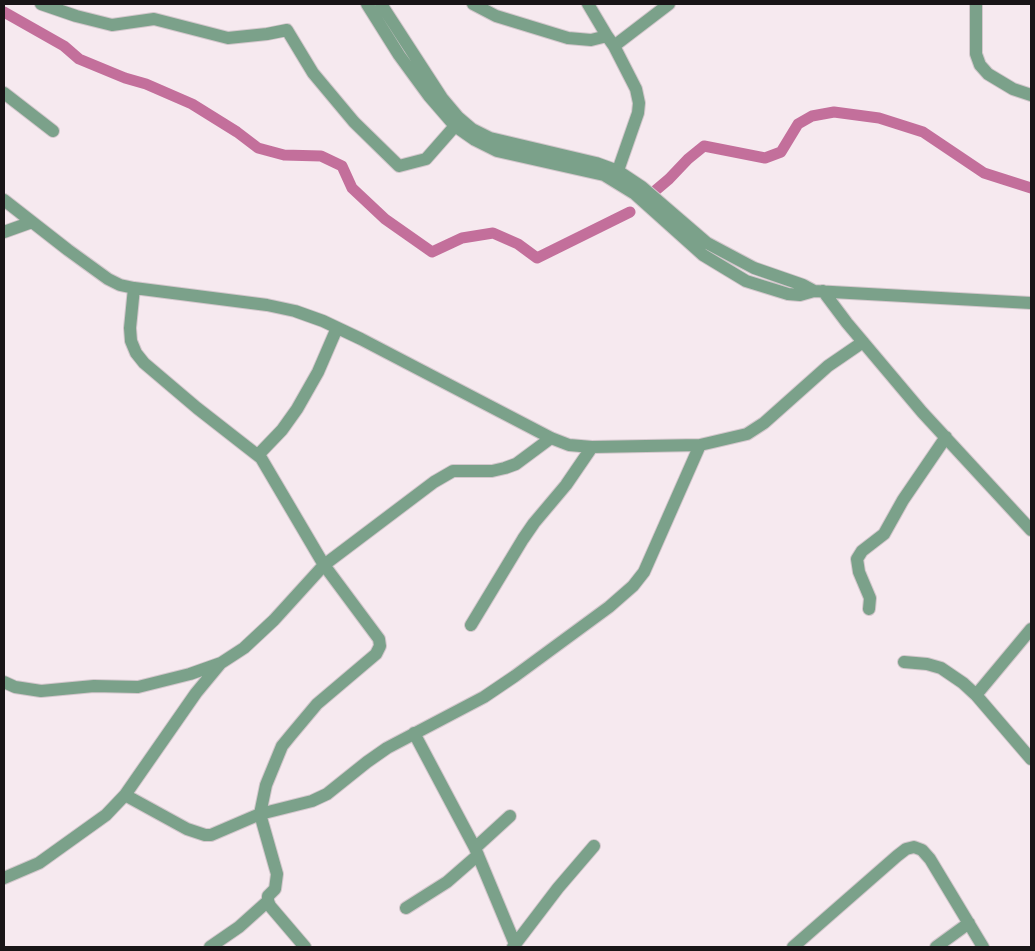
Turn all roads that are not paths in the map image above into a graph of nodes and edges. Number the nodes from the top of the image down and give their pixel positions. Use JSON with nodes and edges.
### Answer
{"nodes":[{"id":1,"x":41,"y":4,"type":"edge"},
{"id":2,"x":367,"y":4,"type":"edge"},
{"id":3,"x":381,"y":4,"type":"edge"},
{"id":4,"x":473,"y":4,"type":"edge"},
{"id":5,"x":584,"y":4,"type":"edge"},
{"id":6,"x":669,"y":4,"type":"edge"},
{"id":7,"x":976,"y":4,"type":"edge"},
{"id":8,"x":610,"y":41,"type":"junction"},
{"id":9,"x":4,"y":93,"type":"edge"},
{"id":10,"x":1031,"y":95,"type":"edge"},
{"id":11,"x":455,"y":126,"type":"junction"},
{"id":12,"x":53,"y":131,"type":"dead end"},
{"id":13,"x":616,"y":176,"type":"junction"},
{"id":14,"x":4,"y":200,"type":"edge"},
{"id":15,"x":32,"y":222,"type":"junction"},
{"id":16,"x":4,"y":232,"type":"edge"},
{"id":17,"x":134,"y":288,"type":"junction"},
{"id":18,"x":818,"y":291,"type":"junction"},
{"id":19,"x":1031,"y":303,"type":"edge"},
{"id":20,"x":336,"y":328,"type":"junction"},
{"id":21,"x":863,"y":342,"type":"junction"},
{"id":22,"x":551,"y":438,"type":"junction"},
{"id":23,"x":946,"y":438,"type":"junction"},
{"id":24,"x":700,"y":445,"type":"junction"},
{"id":25,"x":592,"y":447,"type":"junction"},
{"id":26,"x":258,"y":455,"type":"junction"},
{"id":27,"x":1031,"y":530,"type":"edge"},
{"id":28,"x":324,"y":565,"type":"junction"},
{"id":29,"x":870,"y":609,"type":"dead end"},
{"id":30,"x":471,"y":625,"type":"dead end"},
{"id":31,"x":1031,"y":629,"type":"edge"},
{"id":32,"x":904,"y":662,"type":"dead end"},
{"id":33,"x":221,"y":663,"type":"junction"},
{"id":34,"x":4,"y":682,"type":"edge"},
{"id":35,"x":976,"y":695,"type":"junction"},
{"id":36,"x":414,"y":733,"type":"junction"},
{"id":37,"x":1031,"y":759,"type":"edge"},
{"id":38,"x":125,"y":795,"type":"junction"},
{"id":39,"x":260,"y":814,"type":"junction"},
{"id":40,"x":510,"y":816,"type":"dead end"},
{"id":41,"x":594,"y":846,"type":"dead end"},
{"id":42,"x":477,"y":852,"type":"junction"},
{"id":43,"x":4,"y":878,"type":"edge"},
{"id":44,"x":268,"y":901,"type":"junction"},
{"id":45,"x":406,"y":908,"type":"dead end"},
{"id":46,"x":969,"y":923,"type":"junction"},
{"id":47,"x":514,"y":946,"type":"edge"},
{"id":48,"x":981,"y":946,"type":"edge"},
{"id":49,"x":210,"y":947,"type":"edge"},
{"id":50,"x":305,"y":947,"type":"edge"},
{"id":51,"x":793,"y":947,"type":"edge"},
{"id":52,"x":936,"y":947,"type":"edge"}],
"edges":[{"from":1,"to":11,"type":"street"},
{"from":2,"to":11,"type":"street"},
{"from":3,"to":13,"type":"street"},
{"from":4,"to":8,"type":"street"},
{"from":5,"to":8,"type":"street"},
{"from":6,"to":8,"type":"street"},
{"from":7,"to":10,"type":"street"},
{"from":8,"to":13,"type":"street"},
{"from":9,"to":12,"type":"street"},
{"from":11,"to":13,"type":"street"},
{"from":13,"to":18,"type":"street"},
{"from":14,"to":15,"type":"street"},
{"from":15,"to":16,"type":"street"},
{"from":15,"to":17,"type":"street"},
{"from":17,"to":20,"type":"street"},
{"from":17,"to":26,"type":"street"},
{"from":18,"to":19,"type":"street"},
{"from":18,"to":21,"type":"street"},
{"from":20,"to":22,"type":"street"},
{"from":20,"to":26,"type":"street"},
{"from":21,"to":23,"type":"street"},
{"from":21,"to":24,"type":"street"},
{"from":22,"to":25,"type":"street"},
{"from":22,"to":28,"type":"street"},
{"from":23,"to":27,"type":"street"},
{"from":23,"to":29,"type":"street"},
{"from":24,"to":25,"type":"street"},
{"from":24,"to":36,"type":"street"},
{"from":25,"to":30,"type":"street"},
{"from":26,"to":28,"type":"street"},
{"from":28,"to":33,"type":"street"},
{"from":28,"to":39,"type":"street"},
{"from":31,"to":35,"type":"street"},
{"from":32,"to":35,"type":"street"},
{"from":33,"to":34,"type":"street"},
{"from":33,"to":38,"type":"street"},
{"from":35,"to":37,"type":"street"},
{"from":36,"to":39,"type":"street"},
{"from":36,"to":42,"type":"street"},
{"from":38,"to":39,"type":"street"},
{"from":38,"to":43,"type":"street"},
{"from":39,"to":44,"type":"street"},
{"from":40,"to":42,"type":"street"},
{"from":41,"to":47,"type":"street"},
{"from":42,"to":45,"type":"street"},
{"from":42,"to":47,"type":"street"},
{"from":44,"to":49,"type":"street"},
{"from":44,"to":50,"type":"street"},
{"from":46,"to":48,"type":"street"},
{"from":46,"to":51,"type":"street"},
{"from":46,"to":52,"type":"street"}]}
